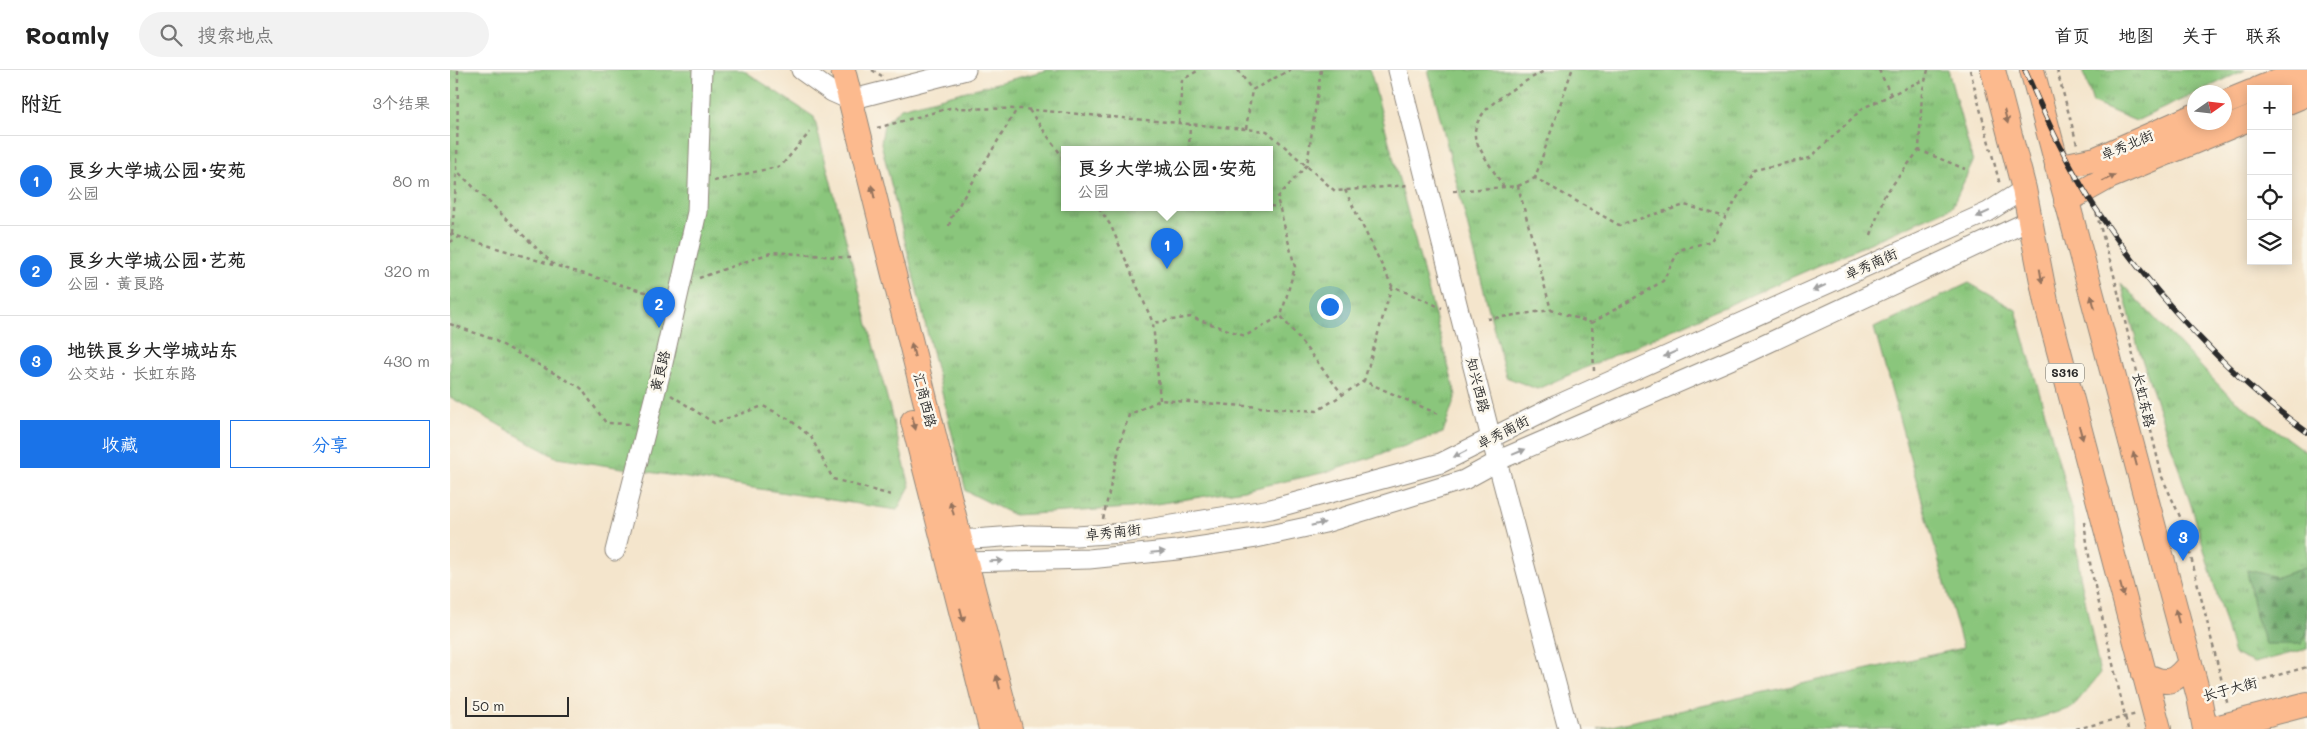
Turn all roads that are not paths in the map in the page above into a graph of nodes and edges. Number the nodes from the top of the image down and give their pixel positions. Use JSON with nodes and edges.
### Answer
{"nodes":[{"id":1,"x":702,"y":70,"type":"edge"},
{"id":2,"x":801,"y":70,"type":"edge"},
{"id":3,"x":843,"y":70,"type":"edge"},
{"id":4,"x":966,"y":70,"type":"edge"},
{"id":5,"x":1398,"y":70,"type":"edge"},
{"id":6,"x":1993,"y":70,"type":"edge"},
{"id":7,"x":2032,"y":70,"type":"edge"},
{"id":8,"x":2304,"y":70,"type":"edge"},
{"id":9,"x":2268,"y":85,"type":"edge"},
{"id":10,"x":836,"y":87,"type":"edge"},
{"id":11,"x":2247,"y":94,"type":"edge"},
{"id":12,"x":2307,"y":94,"type":"edge"},
{"id":13,"x":2232,"y":100,"type":"edge"},
{"id":14,"x":2292,"y":100,"type":"edge"},
{"id":15,"x":2187,"y":119,"type":"edge"},
{"id":16,"x":2247,"y":120,"type":"edge"},
{"id":17,"x":2057,"y":167,"type":"junction"},
{"id":18,"x":2024,"y":189,"type":"junction"},
{"id":19,"x":2066,"y":201,"type":"junction"},
{"id":20,"x":2031,"y":220,"type":"junction"},
{"id":21,"x":1491,"y":438,"type":"junction"},
{"id":22,"x":1498,"y":462,"type":"junction"},
{"id":23,"x":954,"y":550,"type":"junction"},
{"id":24,"x":615,"y":551,"type":"dead end"},
{"id":25,"x":2190,"y":663,"type":"junction"},
{"id":26,"x":2144,"y":674,"type":"junction"},
{"id":27,"x":2299,"y":706,"type":"edge"},
{"id":28,"x":2156,"y":719,"type":"edge"},
{"id":29,"x":2222,"y":726,"type":"edge"},
{"id":30,"x":992,"y":729,"type":"edge"},
{"id":31,"x":1010,"y":729,"type":"edge"},
{"id":32,"x":1568,"y":729,"type":"edge"},
{"id":33,"x":2206,"y":729,"type":"edge"},
{"id":34,"x":2279,"y":729,"type":"edge"}],
"edges":[{"from":1,"to":24,"type":"street","name":"黄良路"},
{"from":2,"to":10,"type":"street"},
{"from":3,"to":10,"type":"main road","name":"汇商西路"},
{"from":4,"to":10,"type":"street"},
{"from":5,"to":21,"type":"street","name":"知兴西路"},
{"from":6,"to":18,"type":"main road","number":"S316","one_way":true},
{"from":7,"to":17,"type":"main road","name":"长虹东路"},
{"from":8,"to":9,"type":"main road"},
{"from":10,"to":23,"type":"main road","name":"汇商西路"},
{"from":11,"to":13,"type":"main road"},
{"from":12,"to":14,"type":"main road"},
{"from":15,"to":17,"type":"main road","name":"卓秀北街"},
{"from":19,"to":16,"type":"main road","one_way":true},
{"from":17,"to":19,"type":"main road","name":"长虹东路"},
{"from":18,"to":20,"type":"main road","number":"S316"},
{"from":18,"to":21,"type":"street","name":"卓秀南街","one_way":true},
{"from":25,"to":19,"type":"main road","name":"长虹东路","one_way":true},
{"from":22,"to":20,"type":"street","name":"卓秀南街","one_way":true},
{"from":20,"to":26,"type":"main road","number":"S316","one_way":true},
{"from":21,"to":22,"type":"street","name":"知兴西路"},
{"from":21,"to":23,"type":"street","name":"卓秀南街","one_way":true},
{"from":23,"to":22,"type":"street","name":"卓秀南街","one_way":true},
{"from":22,"to":32,"type":"street","name":"知兴西路"},
{"from":23,"to":30,"type":"main road","name":"汇商西路","one_way":true},
{"from":31,"to":23,"type":"main road","name":"汇商西路","one_way":true},
{"from":25,"to":26,"type":"main road"},
{"from":25,"to":33,"type":"main road","name":"长虹东路"},
{"from":26,"to":28,"type":"main road","number":"S316"},
{"from":27,"to":29,"type":"main road"},
{"from":27,"to":34,"type":"main road"}]}
